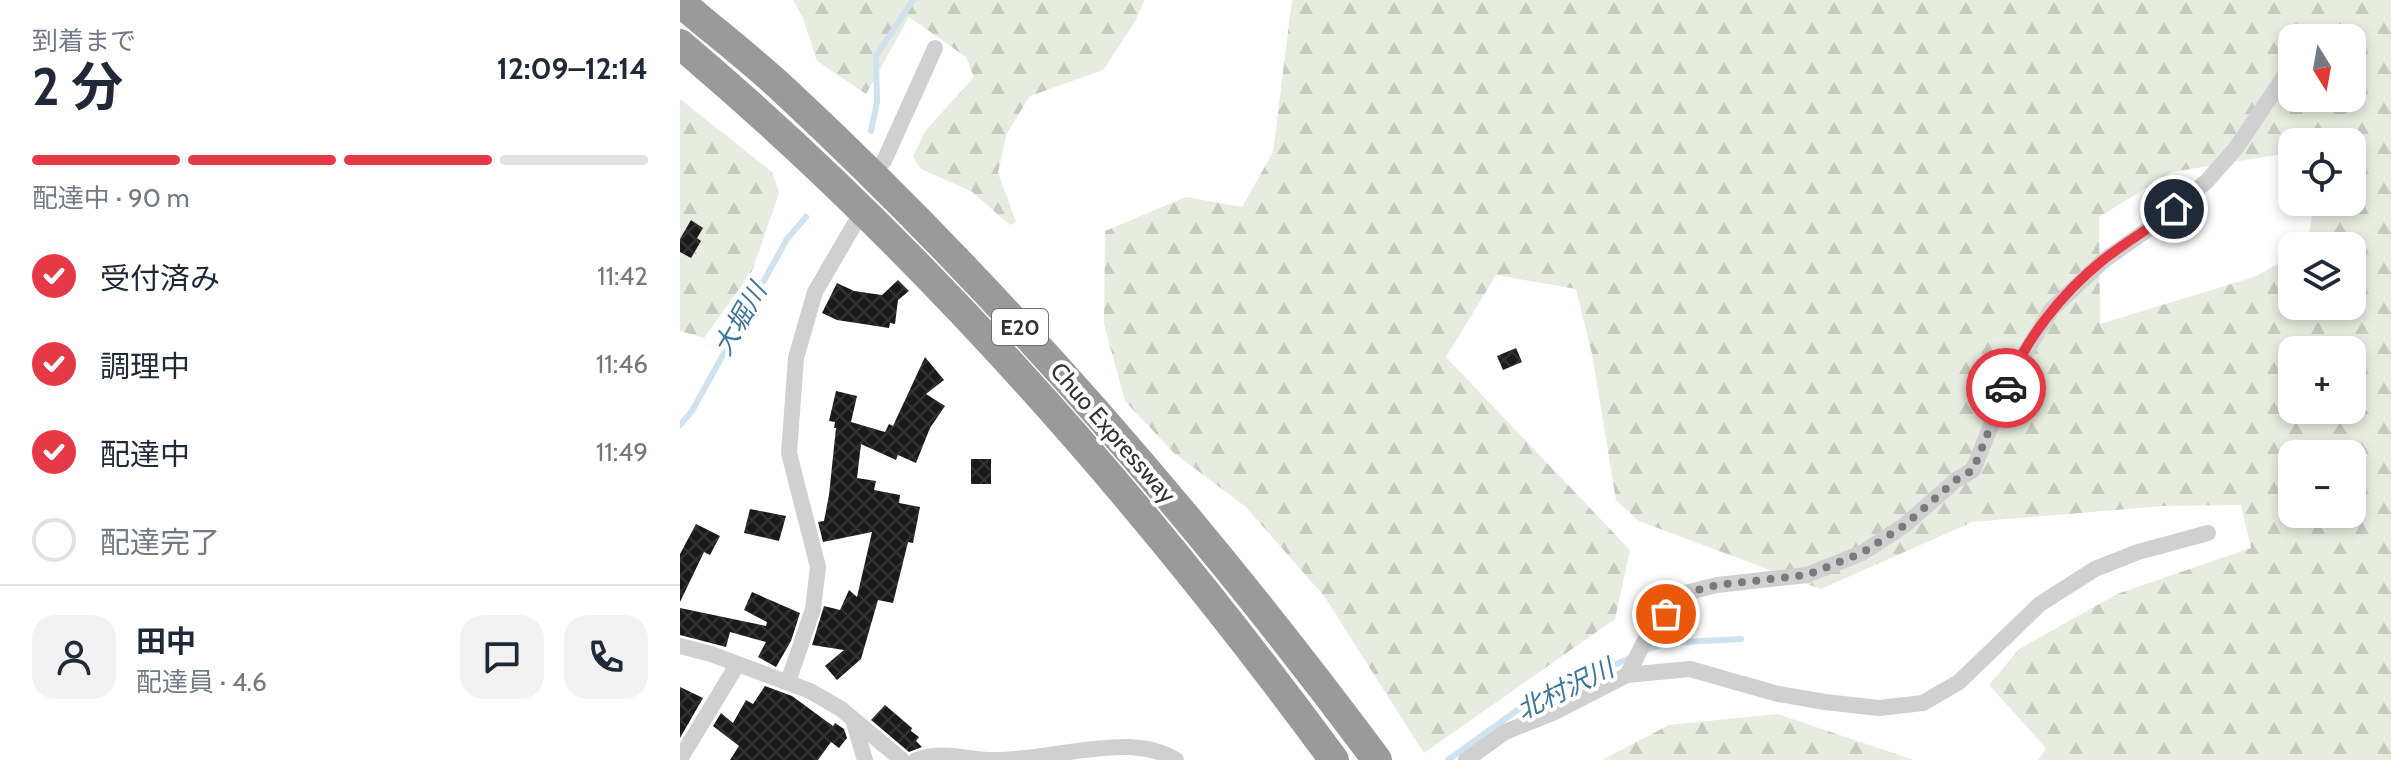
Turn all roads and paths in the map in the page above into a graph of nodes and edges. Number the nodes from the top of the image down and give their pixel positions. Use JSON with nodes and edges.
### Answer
{"nodes":[{"id":1,"x":680,"y":2,"type":"edge"},
{"id":2,"x":680,"y":44,"type":"edge"},
{"id":3,"x":935,"y":48,"type":"dead end"},
{"id":4,"x":2278,"y":86,"type":"edge"},
{"id":5,"x":884,"y":161,"type":"dead end"},
{"id":6,"x":854,"y":225,"type":"dead end"},
{"id":7,"x":2208,"y":533,"type":"dead end"},
{"id":8,"x":680,"y":646,"type":"edge"},
{"id":9,"x":737,"y":665,"type":"junction"},
{"id":10,"x":1627,"y":675,"type":"junction"},
{"id":11,"x":788,"y":682,"type":"junction"},
{"id":12,"x":854,"y":723,"type":"junction"},
{"id":13,"x":680,"y":759,"type":"edge"},
{"id":14,"x":865,"y":760,"type":"edge"},
{"id":15,"x":902,"y":760,"type":"edge"},
{"id":16,"x":916,"y":760,"type":"edge"},
{"id":17,"x":1176,"y":760,"type":"edge"},
{"id":18,"x":1334,"y":760,"type":"edge"},
{"id":19,"x":1377,"y":760,"type":"edge"},
{"id":20,"x":1466,"y":760,"type":"edge"}],
"edges":[{"from":1,"to":19,"type":"highway","name":"Chuo Expressway","number":"E20"},
{"from":2,"to":18,"type":"highway","name":"Chuo Expressway","number":"E20"},
{"from":3,"to":5,"type":"street"},
{"from":4,"to":10,"type":"street"},
{"from":6,"to":11,"type":"street"},
{"from":7,"to":10,"type":"street"},
{"from":8,"to":9,"type":"street"},
{"from":9,"to":11,"type":"street"},
{"from":9,"to":13,"type":"street"},
{"from":10,"to":20,"type":"street"},
{"from":11,"to":12,"type":"street"},
{"from":12,"to":14,"type":"street"},
{"from":12,"to":15,"type":"street"},
{"from":16,"to":17,"type":"street"}]}
